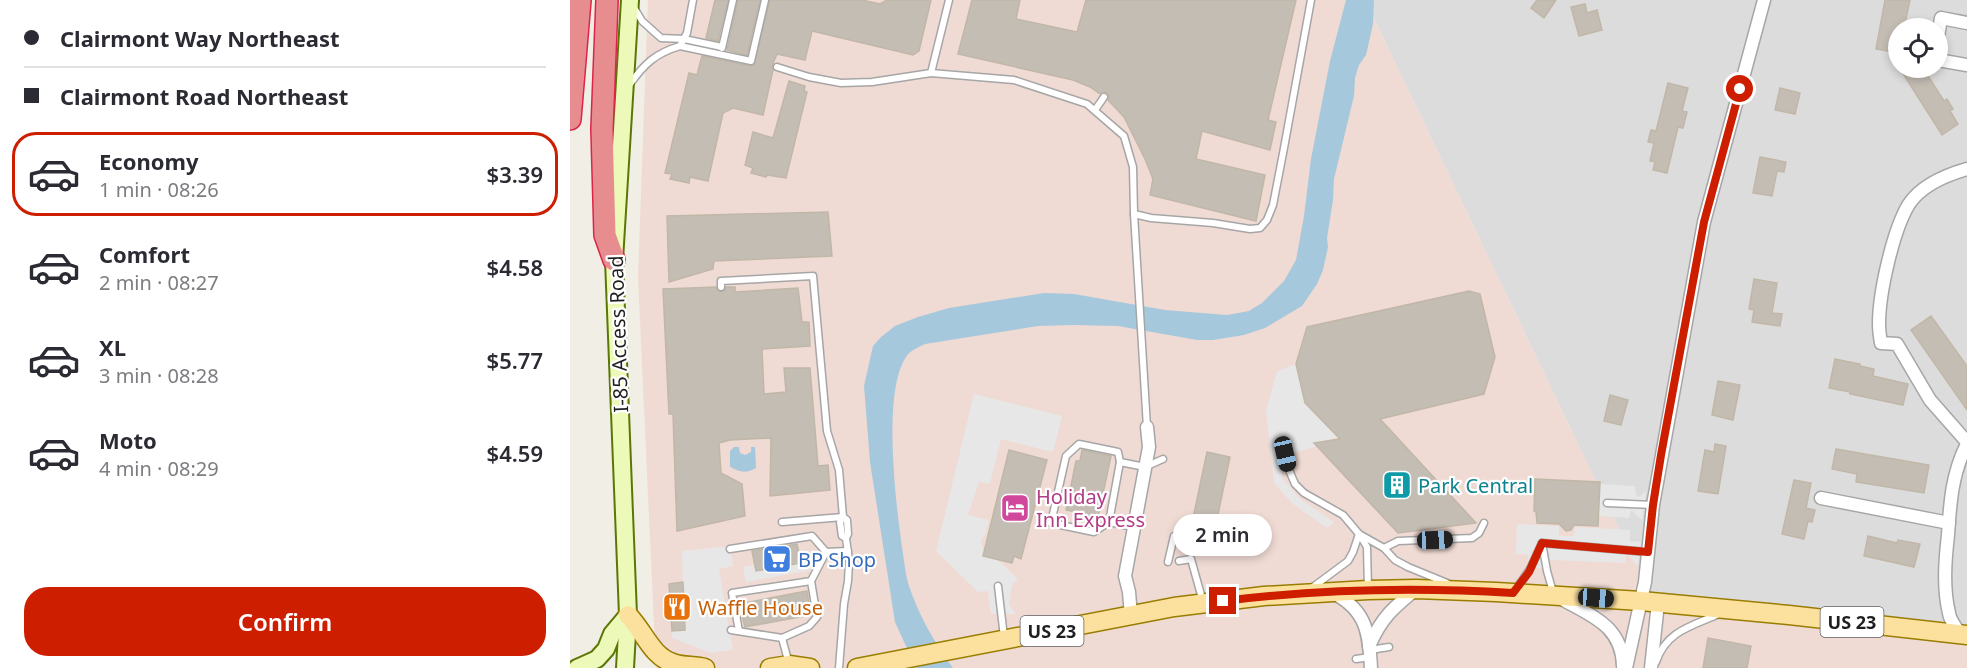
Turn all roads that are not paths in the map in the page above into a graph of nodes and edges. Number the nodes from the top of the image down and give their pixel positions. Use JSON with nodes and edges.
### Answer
{"nodes":[{"id":1,"x":580,"y":0,"type":"edge"},
{"id":2,"x":607,"y":0,"type":"edge"},
{"id":3,"x":630,"y":0,"type":"edge"},
{"id":4,"x":693,"y":0,"type":"edge"},
{"id":5,"x":733,"y":0,"type":"edge"},
{"id":6,"x":765,"y":0,"type":"edge"},
{"id":7,"x":949,"y":0,"type":"edge"},
{"id":8,"x":1311,"y":0,"type":"edge"},
{"id":9,"x":1764,"y":0,"type":"edge"},
{"id":10,"x":1948,"y":19,"type":"edge"},
{"id":11,"x":1967,"y":23,"type":"edge"},
{"id":12,"x":684,"y":39,"type":"junction"},
{"id":13,"x":680,"y":46,"type":"junction"},
{"id":14,"x":722,"y":47,"type":"junction"},
{"id":15,"x":720,"y":55,"type":"junction"},
{"id":16,"x":1948,"y":62,"type":"edge"},
{"id":17,"x":1967,"y":65,"type":"edge"},
{"id":18,"x":777,"y":68,"type":"dead end"},
{"id":19,"x":931,"y":73,"type":"junction"},
{"id":20,"x":624,"y":93,"type":"junction"},
{"id":21,"x":1104,"y":97,"type":"dead end"},
{"id":22,"x":1095,"y":110,"type":"junction"},
{"id":23,"x":570,"y":120,"type":"edge"},
{"id":24,"x":1967,"y":169,"type":"edge"},
{"id":25,"x":1134,"y":214,"type":"junction"},
{"id":26,"x":614,"y":260,"type":"junction"},
{"id":27,"x":721,"y":287,"type":"dead end"},
{"id":28,"x":1147,"y":427,"type":"joint"},
{"id":29,"x":1967,"y":443,"type":"edge"},
{"id":30,"x":1285,"y":454,"type":"dead end"},
{"id":31,"x":1163,"y":459,"type":"dead end"},
{"id":32,"x":1120,"y":462,"type":"junction"},
{"id":33,"x":1145,"y":466,"type":"junction"},
{"id":34,"x":1963,"y":469,"type":"edge"},
{"id":35,"x":1821,"y":498,"type":"dead end"},
{"id":36,"x":1607,"y":503,"type":"dead end"},
{"id":37,"x":1653,"y":505,"type":"junction"},
{"id":38,"x":843,"y":517,"type":"junction"},
{"id":39,"x":782,"y":522,"type":"dead end"},
{"id":40,"x":1109,"y":522,"type":"junction"},
{"id":41,"x":1484,"y":523,"type":"dead end"},
{"id":42,"x":1948,"y":523,"type":"junction"},
{"id":43,"x":1132,"y":527,"type":"junction"},
{"id":44,"x":1359,"y":534,"type":"junction"},
{"id":45,"x":1174,"y":536,"type":"dead end"},
{"id":46,"x":1542,"y":543,"type":"junction"},
{"id":47,"x":1384,"y":548,"type":"junction"},
{"id":48,"x":730,"y":549,"type":"dead end"},
{"id":49,"x":848,"y":550,"type":"junction"},
{"id":50,"x":826,"y":552,"type":"junction"},
{"id":51,"x":1648,"y":552,"type":"junction"},
{"id":52,"x":1179,"y":561,"type":"dead end"},
{"id":53,"x":1168,"y":562,"type":"dead end"},
{"id":54,"x":811,"y":581,"type":"junction"},
{"id":55,"x":998,"y":586,"type":"dead end"},
{"id":56,"x":1416,"y":589,"type":"junction"},
{"id":57,"x":1368,"y":590,"type":"junction"},
{"id":58,"x":1467,"y":591,"type":"junction"},
{"id":59,"x":1330,"y":592,"type":"junction"},
{"id":60,"x":1305,"y":593,"type":"junction"},
{"id":61,"x":1513,"y":593,"type":"junction"},
{"id":62,"x":1556,"y":596,"type":"junction"},
{"id":63,"x":1649,"y":602,"type":"junction"},
{"id":64,"x":1203,"y":604,"type":"junction"},
{"id":65,"x":1730,"y":609,"type":"junction"},
{"id":66,"x":628,"y":615,"type":"junction"},
{"id":67,"x":1131,"y":616,"type":"junction"},
{"id":68,"x":731,"y":630,"type":"dead end"},
{"id":69,"x":739,"y":630,"type":"junction"},
{"id":70,"x":1963,"y":634,"type":"edge"},
{"id":71,"x":782,"y":638,"type":"junction"},
{"id":72,"x":1004,"y":639,"type":"junction"},
{"id":73,"x":1389,"y":647,"type":"dead end"},
{"id":74,"x":1370,"y":655,"type":"edge"},
{"id":75,"x":1356,"y":659,"type":"dead end"},
{"id":76,"x":789,"y":665,"type":"junction"},
{"id":77,"x":577,"y":668,"type":"edge"},
{"id":78,"x":625,"y":668,"type":"edge"},
{"id":79,"x":705,"y":668,"type":"edge"},
{"id":80,"x":770,"y":668,"type":"edge"},
{"id":81,"x":810,"y":668,"type":"edge"},
{"id":82,"x":839,"y":668,"type":"edge"},
{"id":83,"x":857,"y":668,"type":"edge"},
{"id":84,"x":1625,"y":668,"type":"edge"},
{"id":85,"x":1653,"y":668,"type":"edge"}],
"edges":[{"from":1,"to":23,"type":"highway"},
{"from":2,"to":26,"type":"highway"},
{"from":3,"to":12,"type":"lane"},
{"from":3,"to":20,"type":"main road","name":"I-85 Access Road"},
{"from":4,"to":12,"type":"lane"},
{"from":5,"to":14,"type":"lane"},
{"from":6,"to":15,"type":"lane"},
{"from":7,"to":19,"type":"lane"},
{"from":8,"to":25,"type":"lane"},
{"from":9,"to":37,"type":"street"},
{"from":10,"to":11,"type":"street"},
{"from":12,"to":13,"type":"lane"},
{"from":12,"to":14,"type":"lane"},
{"from":13,"to":15,"type":"lane"},
{"from":13,"to":20,"type":"lane"},
{"from":14,"to":15,"type":"lane"},
{"from":16,"to":17,"type":"street"},
{"from":18,"to":19,"type":"lane"},
{"from":19,"to":22,"type":"lane"},
{"from":20,"to":26,"type":"main road","name":"I-85 Access Road"},
{"from":21,"to":22,"type":"lane"},
{"from":22,"to":25,"type":"lane"},
{"from":24,"to":29,"type":"street"},
{"from":25,"to":28,"type":"lane"},
{"from":26,"to":66,"type":"main road","name":"I-85 Access Road"},
{"from":27,"to":38,"type":"lane"},
{"from":28,"to":33,"type":"street"},
{"from":29,"to":34,"type":"street"},
{"from":30,"to":44,"type":"lane"},
{"from":31,"to":33,"type":"lane"},
{"from":32,"to":33,"type":"lane"},
{"from":32,"to":40,"type":"lane"},
{"from":32,"to":40,"type":"lane"},
{"from":33,"to":43,"type":"street"},
{"from":34,"to":42,"type":"street"},
{"from":35,"to":42,"type":"street"},
{"from":36,"to":37,"type":"lane"},
{"from":37,"to":51,"type":"street"},
{"from":38,"to":39,"type":"lane"},
{"from":38,"to":49,"type":"lane"},
{"from":40,"to":43,"type":"lane"},
{"from":41,"to":47,"type":"lane"},
{"from":42,"to":70,"type":"street"},
{"from":43,"to":67,"type":"street"},
{"from":44,"to":47,"type":"lane"},
{"from":44,"to":57,"type":"lane"},
{"from":44,"to":60,"type":"lane"},
{"from":45,"to":53,"type":"lane"},
{"from":46,"to":51,"type":"lane"},
{"from":46,"to":61,"type":"lane"},
{"from":46,"to":62,"type":"lane"},
{"from":47,"to":58,"type":"lane"},
{"from":48,"to":50,"type":"lane"},
{"from":49,"to":50,"type":"lane"},
{"from":49,"to":82,"type":"lane"},
{"from":50,"to":54,"type":"lane"},
{"from":51,"to":63,"type":"street"},
{"from":52,"to":64,"type":"lane"},
{"from":54,"to":69,"type":"lane"},
{"from":54,"to":71,"type":"lane"},
{"from":55,"to":72,"type":"lane"},
{"from":56,"to":57,"type":"main road","number":"US 23"},
{"from":56,"to":58,"type":"main road","number":"US 23"},
{"from":56,"to":74,"type":"street"},
{"from":57,"to":59,"type":"main road","number":"US 23"},
{"from":58,"to":61,"type":"main road","number":"US 23"},
{"from":59,"to":60,"type":"main road","number":"US 23"},
{"from":59,"to":74,"type":"street"},
{"from":60,"to":64,"type":"main road","number":"US 23"},
{"from":61,"to":62,"type":"main road","number":"US 23"},
{"from":62,"to":63,"type":"main road","number":"US 23"},
{"from":62,"to":84,"type":"street"},
{"from":63,"to":65,"type":"main road","number":"US 23"},
{"from":63,"to":84,"type":"street"},
{"from":63,"to":85,"type":"street"},
{"from":64,"to":67,"type":"main road","number":"US 23"},
{"from":65,"to":70,"type":"main road","number":"US 23"},
{"from":65,"to":85,"type":"lane"},
{"from":66,"to":77,"type":"main road"},
{"from":66,"to":78,"type":"main road","name":"I-85 Access Road"},
{"from":66,"to":79,"type":"main road"},
{"from":67,"to":72,"type":"main road","number":"US 23"},
{"from":68,"to":69,"type":"lane"},
{"from":69,"to":71,"type":"lane"},
{"from":71,"to":76,"type":"lane"},
{"from":72,"to":83,"type":"main road","number":"US 23"},
{"from":73,"to":74,"type":"lane"},
{"from":74,"to":75,"type":"lane"},
{"from":76,"to":80,"type":"main road"},
{"from":76,"to":81,"type":"main road"}]}
